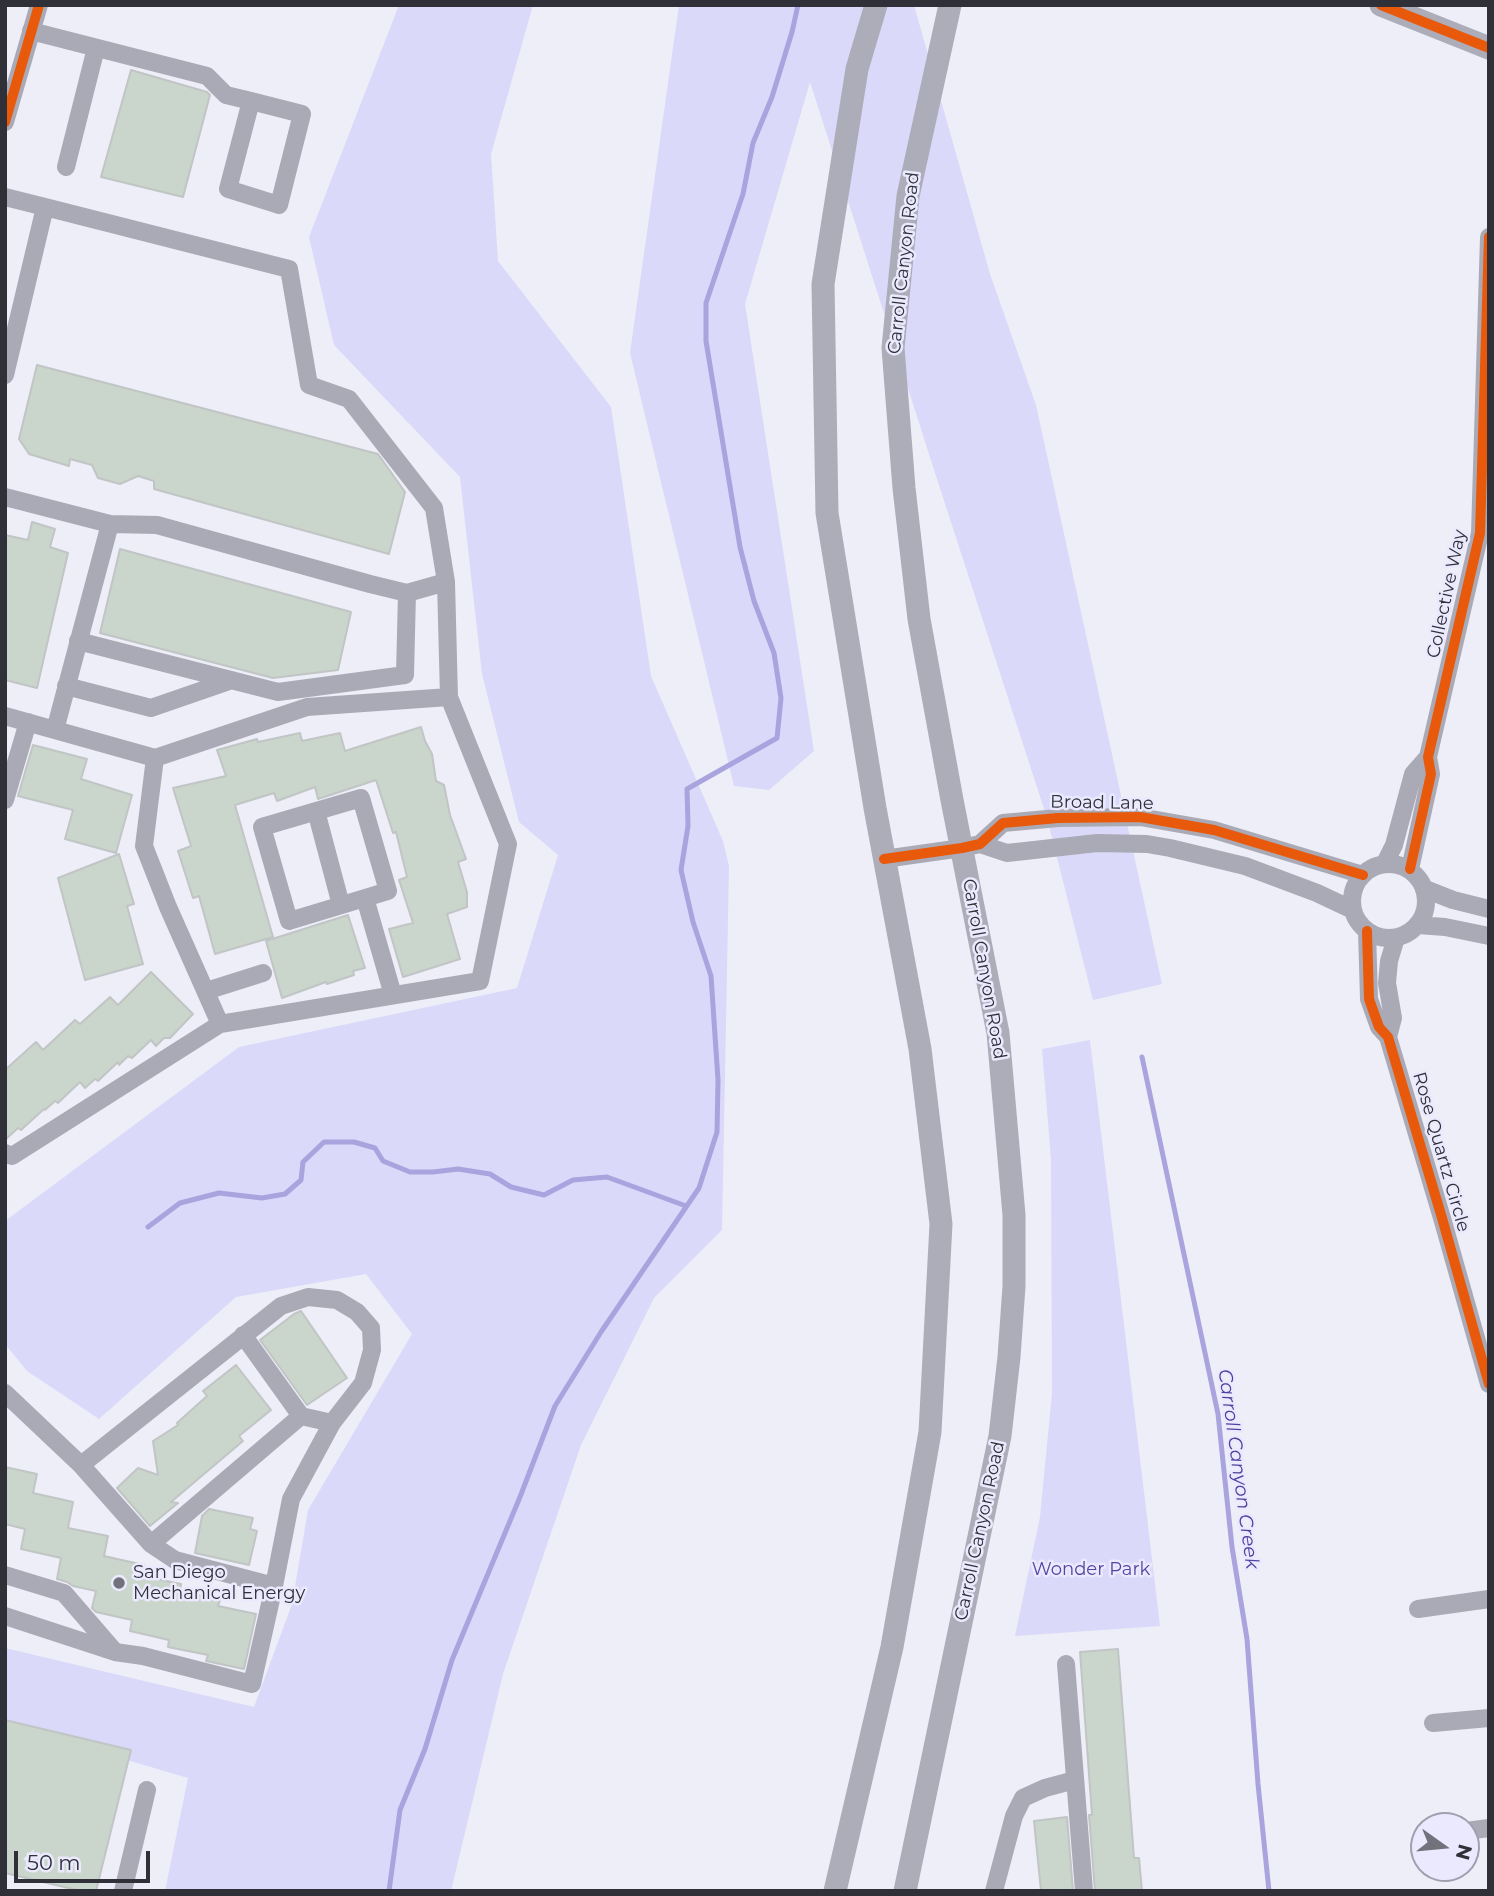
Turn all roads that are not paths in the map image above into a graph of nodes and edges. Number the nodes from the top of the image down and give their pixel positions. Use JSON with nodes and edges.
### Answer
{"nodes":[{"id":1,"x":39,"y":5,"type":"edge"},
{"id":2,"x":876,"y":5,"type":"edge"},
{"id":3,"x":1381,"y":5,"type":"edge"},
{"id":4,"x":950,"y":10,"type":"edge"},
{"id":5,"x":31,"y":31,"type":"junction"},
{"id":6,"x":96,"y":48,"type":"junction"},
{"id":7,"x":1489,"y":48,"type":"edge"},
{"id":8,"x":11,"y":78,"type":"edge"},
{"id":9,"x":251,"y":101,"type":"junction"},
{"id":10,"x":5,"y":122,"type":"edge"},
{"id":11,"x":66,"y":167,"type":"dead end"},
{"id":12,"x":5,"y":197,"type":"edge"},
{"id":13,"x":45,"y":207,"type":"junction"},
{"id":14,"x":1489,"y":237,"type":"edge"},
{"id":15,"x":10,"y":336,"type":"edge"},
{"id":16,"x":1486,"y":361,"type":"edge"},
{"id":17,"x":5,"y":375,"type":"edge"},
{"id":18,"x":5,"y":497,"type":"edge"},
{"id":19,"x":110,"y":524,"type":"junction"},
{"id":20,"x":1484,"y":533,"type":"edge"},
{"id":21,"x":446,"y":582,"type":"junction"},
{"id":22,"x":407,"y":593,"type":"junction"},
{"id":23,"x":78,"y":641,"type":"junction"},
{"id":24,"x":232,"y":680,"type":"junction"},
{"id":25,"x":66,"y":685,"type":"junction"},
{"id":26,"x":449,"y":697,"type":"junction"},
{"id":27,"x":5,"y":716,"type":"edge"},
{"id":28,"x":28,"y":722,"type":"junction"},
{"id":29,"x":55,"y":730,"type":"junction"},
{"id":30,"x":1428,"y":757,"type":"junction"},
{"id":31,"x":155,"y":758,"type":"junction"},
{"id":32,"x":5,"y":800,"type":"edge"},
{"id":33,"x":316,"y":811,"type":"junction"},
{"id":34,"x":971,"y":846,"type":"junction"},
{"id":35,"x":884,"y":859,"type":"junction"},
{"id":36,"x":1385,"y":863,"type":"junction"},
{"id":37,"x":1410,"y":869,"type":"junction"},
{"id":38,"x":1363,"y":875,"type":"junction"},
{"id":39,"x":1425,"y":889,"type":"junction"},
{"id":40,"x":365,"y":898,"type":"junction"},
{"id":41,"x":341,"y":905,"type":"junction"},
{"id":42,"x":1489,"y":909,"type":"edge"},
{"id":43,"x":1353,"y":910,"type":"junction"},
{"id":44,"x":1418,"y":925,"type":"junction"},
{"id":45,"x":1367,"y":931,"type":"junction"},
{"id":46,"x":1489,"y":936,"type":"edge"},
{"id":47,"x":1396,"y":938,"type":"junction"},
{"id":48,"x":263,"y":973,"type":"dead end"},
{"id":49,"x":206,"y":991,"type":"junction"},
{"id":50,"x":393,"y":995,"type":"junction"},
{"id":51,"x":220,"y":1024,"type":"junction"},
{"id":52,"x":1388,"y":1037,"type":"junction"},
{"id":53,"x":5,"y":1153,"type":"edge"},
{"id":54,"x":243,"y":1335,"type":"junction"},
{"id":55,"x":1489,"y":1384,"type":"edge"},
{"id":56,"x":5,"y":1393,"type":"edge"},
{"id":57,"x":301,"y":1416,"type":"junction"},
{"id":58,"x":332,"y":1423,"type":"junction"},
{"id":59,"x":81,"y":1465,"type":"junction"},
{"id":60,"x":151,"y":1544,"type":"junction"},
{"id":61,"x":5,"y":1575,"type":"edge"},
{"id":62,"x":274,"y":1586,"type":"junction"},
{"id":63,"x":1489,"y":1599,"type":"edge"},
{"id":64,"x":1418,"y":1609,"type":"dead end"},
{"id":65,"x":5,"y":1616,"type":"edge"},
{"id":66,"x":115,"y":1652,"type":"junction"},
{"id":67,"x":1066,"y":1664,"type":"dead end"},
{"id":68,"x":1489,"y":1718,"type":"edge"},
{"id":69,"x":1433,"y":1723,"type":"dead end"},
{"id":70,"x":1075,"y":1780,"type":"junction"},
{"id":71,"x":148,"y":1790,"type":"dead end"},
{"id":72,"x":123,"y":1891,"type":"edge"},
{"id":73,"x":835,"y":1891,"type":"edge"},
{"id":74,"x":905,"y":1891,"type":"edge"},
{"id":75,"x":994,"y":1891,"type":"edge"},
{"id":76,"x":1084,"y":1891,"type":"edge"}],
"edges":[{"from":1,"to":5,"type":"street"},
{"from":2,"to":35,"type":"main road"},
{"from":3,"to":7,"type":"main road"},
{"from":4,"to":34,"type":"main road","name":"Carroll Canyon Road"},
{"from":5,"to":6,"type":"street"},
{"from":5,"to":8,"type":"street"},
{"from":6,"to":9,"type":"street"},
{"from":6,"to":11,"type":"street"},
{"from":8,"to":10,"type":"street"},
{"from":9,"to":9,"type":"street"},
{"from":12,"to":13,"type":"street"},
{"from":13,"to":15,"type":"street"},
{"from":13,"to":21,"type":"street"},
{"from":14,"to":16,"type":"street","name":"Collective Way"},
{"from":15,"to":17,"type":"street"},
{"from":16,"to":20,"type":"street","name":"Collective Way"},
{"from":18,"to":19,"type":"street"},
{"from":19,"to":22,"type":"street"},
{"from":19,"to":23,"type":"street"},
{"from":20,"to":30,"type":"street","name":"Collective Way"},
{"from":21,"to":22,"type":"street"},
{"from":21,"to":26,"type":"street"},
{"from":22,"to":24,"type":"street"},
{"from":23,"to":24,"type":"street"},
{"from":23,"to":25,"type":"street"},
{"from":24,"to":25,"type":"street"},
{"from":25,"to":29,"type":"street"},
{"from":26,"to":31,"type":"street"},
{"from":26,"to":50,"type":"street"},
{"from":27,"to":28,"type":"street"},
{"from":28,"to":29,"type":"street"},
{"from":28,"to":32,"type":"street"},
{"from":29,"to":31,"type":"street"},
{"from":30,"to":36,"type":"street","name":"Collective Way"},
{"from":30,"to":37,"type":"street","name":"Collective Way"},
{"from":31,"to":49,"type":"street"},
{"from":33,"to":40,"type":"street"},
{"from":33,"to":41,"type":"street"},
{"from":33,"to":41,"type":"street"},
{"from":34,"to":35,"type":"street"},
{"from":34,"to":38,"type":"street","name":"Broad Lane"},
{"from":34,"to":43,"type":"street"},
{"from":34,"to":74,"type":"main road","name":"Carroll Canyon Road"},
{"from":35,"to":73,"type":"main road"},
{"from":36,"to":37,"type":"street"},
{"from":36,"to":38,"type":"street"},
{"from":37,"to":39,"type":"street"},
{"from":38,"to":43,"type":"street"},
{"from":39,"to":42,"type":"street"},
{"from":39,"to":44,"type":"street"},
{"from":40,"to":41,"type":"street"},
{"from":40,"to":50,"type":"street"},
{"from":43,"to":45,"type":"street"},
{"from":44,"to":46,"type":"street"},
{"from":44,"to":47,"type":"street"},
{"from":45,"to":47,"type":"street"},
{"from":45,"to":52,"type":"street","name":"Rose Quartz Circle"},
{"from":47,"to":52,"type":"street","name":"Rose Quartz Circle"},
{"from":48,"to":49,"type":"street"},
{"from":49,"to":51,"type":"street"},
{"from":50,"to":51,"type":"street"},
{"from":51,"to":53,"type":"street"},
{"from":52,"to":55,"type":"street","name":"Rose Quartz Circle"},
{"from":54,"to":57,"type":"street"},
{"from":54,"to":58,"type":"street"},
{"from":54,"to":59,"type":"street"},
{"from":56,"to":59,"type":"street"},
{"from":57,"to":58,"type":"street"},
{"from":57,"to":60,"type":"street"},
{"from":58,"to":62,"type":"street"},
{"from":59,"to":60,"type":"street"},
{"from":60,"to":62,"type":"street"},
{"from":61,"to":66,"type":"street"},
{"from":62,"to":66,"type":"street"},
{"from":63,"to":64,"type":"street"},
{"from":65,"to":66,"type":"street"},
{"from":67,"to":70,"type":"street"},
{"from":68,"to":69,"type":"street"},
{"from":70,"to":75,"type":"street"},
{"from":70,"to":76,"type":"street"},
{"from":71,"to":72,"type":"street"}]}
